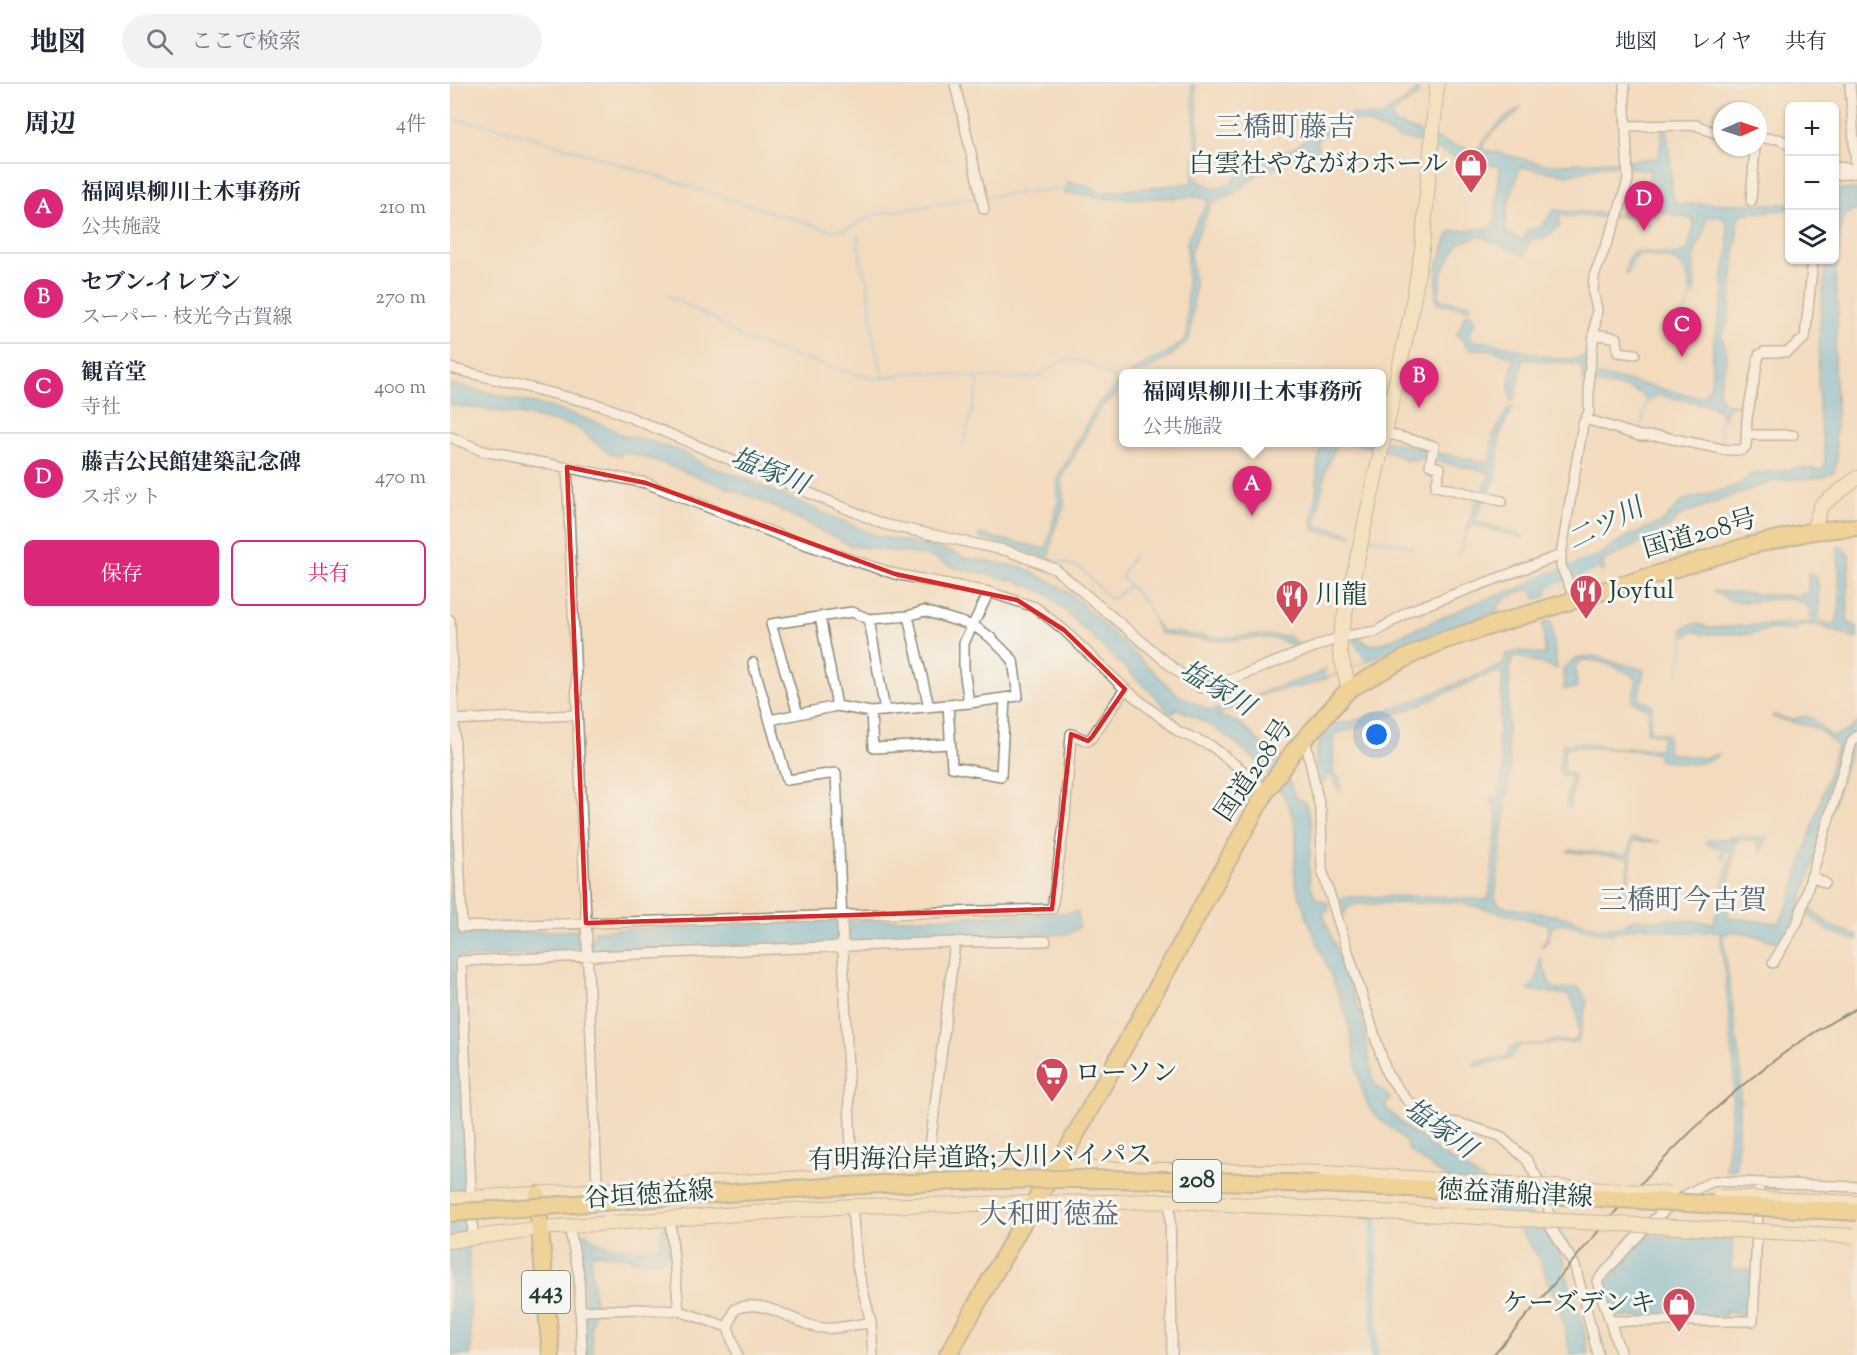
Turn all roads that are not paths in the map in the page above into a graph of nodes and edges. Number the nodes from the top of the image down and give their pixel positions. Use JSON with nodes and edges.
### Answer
{"nodes":[{"id":1,"x":955,"y":84,"type":"edge"},
{"id":2,"x":1437,"y":84,"type":"edge"},
{"id":3,"x":1623,"y":84,"type":"edge"},
{"id":4,"x":1850,"y":85,"type":"edge"},
{"id":5,"x":1626,"y":126,"type":"junction"},
{"id":6,"x":1713,"y":132,"type":"edge"},
{"id":7,"x":1767,"y":138,"type":"edge"},
{"id":8,"x":1785,"y":142,"type":"edge"},
{"id":9,"x":1856,"y":153,"type":"edge"},
{"id":10,"x":1754,"y":156,"type":"edge"},
{"id":11,"x":1839,"y":167,"type":"edge"},
{"id":12,"x":1857,"y":169,"type":"edge"},
{"id":13,"x":1839,"y":174,"type":"edge"},
{"id":14,"x":1752,"y":201,"type":"dead end"},
{"id":15,"x":984,"y":209,"type":"dead end"},
{"id":16,"x":1813,"y":264,"type":"edge"},
{"id":17,"x":1595,"y":334,"type":"junction"},
{"id":18,"x":1635,"y":354,"type":"dead end"},
{"id":19,"x":450,"y":368,"type":"edge"},
{"id":20,"x":1586,"y":419,"type":"junction"},
{"id":21,"x":1386,"y":433,"type":"edge"},
{"id":22,"x":1747,"y":435,"type":"junction"},
{"id":23,"x":1793,"y":435,"type":"dead end"},
{"id":24,"x":450,"y":437,"type":"edge"},
{"id":25,"x":1386,"y":442,"type":"edge"},
{"id":26,"x":1383,"y":447,"type":"edge"},
{"id":27,"x":567,"y":467,"type":"junction"},
{"id":28,"x":1857,"y":478,"type":"edge"},
{"id":29,"x":1502,"y":501,"type":"dead end"},
{"id":30,"x":1857,"y":527,"type":"edge"},
{"id":31,"x":1813,"y":531,"type":"junction"},
{"id":32,"x":1561,"y":555,"type":"junction"},
{"id":33,"x":989,"y":592,"type":"junction"},
{"id":34,"x":1575,"y":599,"type":"junction"},
{"id":35,"x":908,"y":616,"type":"junction"},
{"id":36,"x":820,"y":617,"type":"junction"},
{"id":37,"x":869,"y":619,"type":"junction"},
{"id":38,"x":450,"y":620,"type":"edge"},
{"id":39,"x":974,"y":626,"type":"junction"},
{"id":40,"x":1340,"y":641,"type":"junction"},
{"id":41,"x":753,"y":663,"type":"dead end"},
{"id":42,"x":1125,"y":689,"type":"junction"},
{"id":43,"x":1349,"y":689,"type":"junction"},
{"id":44,"x":1005,"y":698,"type":"junction"},
{"id":45,"x":969,"y":703,"type":"junction"},
{"id":46,"x":948,"y":705,"type":"junction"},
{"id":47,"x":837,"y":706,"type":"junction"},
{"id":48,"x":929,"y":707,"type":"junction"},
{"id":49,"x":885,"y":711,"type":"junction"},
{"id":50,"x":871,"y":712,"type":"junction"},
{"id":51,"x":798,"y":714,"type":"junction"},
{"id":52,"x":577,"y":715,"type":"junction"},
{"id":53,"x":452,"y":720,"type":"edge"},
{"id":54,"x":770,"y":720,"type":"junction"},
{"id":55,"x":1857,"y":735,"type":"edge"},
{"id":56,"x":1305,"y":738,"type":"junction"},
{"id":57,"x":950,"y":744,"type":"junction"},
{"id":58,"x":1265,"y":793,"type":"junction"},
{"id":59,"x":1811,"y":876,"type":"junction"},
{"id":60,"x":1825,"y":883,"type":"dead end"},
{"id":61,"x":842,"y":917,"type":"junction"},
{"id":62,"x":586,"y":923,"type":"junction"},
{"id":63,"x":1046,"y":941,"type":"dead end"},
{"id":64,"x":955,"y":942,"type":"junction"},
{"id":65,"x":844,"y":948,"type":"junction"},
{"id":66,"x":588,"y":956,"type":"junction"},
{"id":67,"x":1773,"y":963,"type":"dead end"},
{"id":68,"x":1057,"y":1168,"type":"junction"},
{"id":69,"x":1191,"y":1170,"type":"junction"},
{"id":70,"x":927,"y":1171,"type":"junction"},
{"id":71,"x":852,"y":1174,"type":"junction"},
{"id":72,"x":597,"y":1182,"type":"dead end"},
{"id":73,"x":1759,"y":1184,"type":"junction"},
{"id":74,"x":1857,"y":1187,"type":"edge"},
{"id":75,"x":471,"y":1198,"type":"junction"},
{"id":76,"x":450,"y":1199,"type":"edge"},
{"id":77,"x":537,"y":1201,"type":"junction"},
{"id":78,"x":1170,"y":1201,"type":"junction"},
{"id":79,"x":1035,"y":1202,"type":"junction"},
{"id":80,"x":1857,"y":1203,"type":"edge"},
{"id":81,"x":919,"y":1204,"type":"junction"},
{"id":82,"x":852,"y":1206,"type":"junction"},
{"id":83,"x":1857,"y":1212,"type":"edge"},
{"id":84,"x":450,"y":1213,"type":"edge"},
{"id":85,"x":670,"y":1218,"type":"junction"},
{"id":86,"x":569,"y":1226,"type":"junction"},
{"id":87,"x":541,"y":1228,"type":"junction"},
{"id":88,"x":1855,"y":1236,"type":"edge"},
{"id":89,"x":473,"y":1237,"type":"junction"},
{"id":90,"x":450,"y":1241,"type":"edge"},
{"id":91,"x":582,"y":1311,"type":"junction"},
{"id":92,"x":679,"y":1311,"type":"junction"},
{"id":93,"x":1611,"y":1321,"type":"junction"},
{"id":94,"x":871,"y":1323,"type":"junction"},
{"id":95,"x":728,"y":1327,"type":"junction"},
{"id":96,"x":551,"y":1355,"type":"edge"},
{"id":97,"x":582,"y":1355,"type":"edge"},
{"id":98,"x":737,"y":1355,"type":"edge"},
{"id":99,"x":873,"y":1355,"type":"edge"},
{"id":100,"x":948,"y":1355,"type":"edge"},
{"id":101,"x":1173,"y":1355,"type":"edge"},
{"id":102,"x":1598,"y":1355,"type":"edge"},
{"id":103,"x":1621,"y":1355,"type":"edge"}],
"edges":[{"from":1,"to":15,"type":"street"},
{"from":2,"to":21,"type":"main road"},
{"from":3,"to":5,"type":"street"},
{"from":4,"to":9,"type":"street"},
{"from":5,"to":6,"type":"street"},
{"from":5,"to":17,"type":"street"},
{"from":7,"to":8,"type":"street"},
{"from":9,"to":12,"type":"street"},
{"from":10,"to":14,"type":"street"},
{"from":11,"to":12,"type":"street"},
{"from":12,"to":13,"type":"street"},
{"from":16,"to":22,"type":"street"},
{"from":17,"to":18,"type":"street"},
{"from":17,"to":20,"type":"street"},
{"from":19,"to":40,"type":"street"},
{"from":20,"to":22,"type":"street"},
{"from":20,"to":32,"type":"street"},
{"from":22,"to":23,"type":"street"},
{"from":24,"to":27,"type":"street"},
{"from":25,"to":29,"type":"street"},
{"from":26,"to":40,"type":"main road"},
{"from":27,"to":33,"type":"street"},
{"from":27,"to":52,"type":"street"},
{"from":28,"to":31,"type":"main road"},
{"from":30,"to":31,"type":"highway","name":"国道208号"},
{"from":31,"to":34,"type":"highway","name":"国道208号"},
{"from":32,"to":34,"type":"street"},
{"from":32,"to":40,"type":"street"},
{"from":33,"to":39,"type":"street"},
{"from":33,"to":42,"type":"street"},
{"from":34,"to":43,"type":"highway","name":"国道208号"},
{"from":35,"to":37,"type":"street"},
{"from":35,"to":39,"type":"street"},
{"from":35,"to":48,"type":"street"},
{"from":36,"to":37,"type":"street"},
{"from":36,"to":47,"type":"street"},
{"from":36,"to":51,"type":"street"},
{"from":37,"to":49,"type":"street"},
{"from":38,"to":53,"type":"street"},
{"from":39,"to":44,"type":"street"},
{"from":39,"to":45,"type":"street"},
{"from":40,"to":43,"type":"main road"},
{"from":41,"to":54,"type":"street"},
{"from":42,"to":58,"type":"street"},
{"from":42,"to":61,"type":"street"},
{"from":43,"to":56,"type":"highway","name":"国道208号"},
{"from":44,"to":45,"type":"street"},
{"from":44,"to":57,"type":"street"},
{"from":45,"to":46,"type":"street"},
{"from":46,"to":48,"type":"street"},
{"from":46,"to":57,"type":"street"},
{"from":47,"to":50,"type":"street"},
{"from":47,"to":51,"type":"street"},
{"from":48,"to":49,"type":"street"},
{"from":49,"to":50,"type":"street"},
{"from":50,"to":57,"type":"street"},
{"from":51,"to":54,"type":"street"},
{"from":52,"to":53,"type":"street"},
{"from":52,"to":62,"type":"street"},
{"from":53,"to":62,"type":"street"},
{"from":54,"to":61,"type":"street"},
{"from":55,"to":59,"type":"street"},
{"from":56,"to":58,"type":"highway","name":"国道208号"},
{"from":56,"to":102,"type":"street"},
{"from":58,"to":68,"type":"highway","name":"国道208号"},
{"from":59,"to":60,"type":"street"},
{"from":59,"to":67,"type":"street"},
{"from":61,"to":62,"type":"street"},
{"from":61,"to":65,"type":"street"},
{"from":62,"to":66,"type":"street"},
{"from":63,"to":64,"type":"street"},
{"from":64,"to":65,"type":"street"},
{"from":64,"to":70,"type":"street"},
{"from":65,"to":66,"type":"street"},
{"from":65,"to":71,"type":"street"},
{"from":66,"to":72,"type":"street"},
{"from":66,"to":75,"type":"street"},
{"from":68,"to":69,"type":"main road","name":"徳益蒲船津線"},
{"from":68,"to":70,"type":"main road","name":"谷垣徳益線"},
{"from":68,"to":79,"type":"highway","name":"国道208号"},
{"from":69,"to":78,"type":"main road"},
{"from":69,"to":80,"type":"main road","name":"徳益蒲船津線","bridge":true},
{"from":70,"to":71,"type":"main road","name":"谷垣徳益線"},
{"from":70,"to":81,"type":"main road"},
{"from":71,"to":77,"type":"main road","name":"谷垣徳益線"},
{"from":71,"to":82,"type":"main road"},
{"from":73,"to":74,"type":"street"},
{"from":73,"to":93,"type":"street"},
{"from":73,"to":93,"type":"street"},
{"from":75,"to":76,"type":"main road","name":"谷垣徳益線"},
{"from":75,"to":77,"type":"main road","name":"谷垣徳益線"},
{"from":75,"to":89,"type":"street"},
{"from":77,"to":83,"type":"highway","name":"有明海沿岸道路;大川バイパス","number":"208","bridge":true},
{"from":77,"to":84,"type":"highway","number":"208","bridge":true},
{"from":77,"to":87,"type":"highway","number":"443"},
{"from":78,"to":79,"type":"main road","name":"徳益蒲船津線"},
{"from":78,"to":88,"type":"main road","name":"徳益蒲船津線","bridge":true},
{"from":78,"to":101,"type":"street"},
{"from":79,"to":81,"type":"main road","name":"谷垣徳益線"},
{"from":79,"to":100,"type":"highway","name":"国道208号"},
{"from":81,"to":82,"type":"main road","name":"谷垣徳益線"},
{"from":82,"to":85,"type":"main road","name":"谷垣徳益線"},
{"from":82,"to":94,"type":"street"},
{"from":85,"to":86,"type":"main road","name":"谷垣徳益線"},
{"from":85,"to":92,"type":"street"},
{"from":86,"to":87,"type":"main road","name":"谷垣徳益線"},
{"from":86,"to":91,"type":"street"},
{"from":87,"to":89,"type":"main road","name":"谷垣徳益線"},
{"from":87,"to":96,"type":"highway","number":"443"},
{"from":89,"to":90,"type":"main road","name":"谷垣徳益線"},
{"from":91,"to":92,"type":"street"},
{"from":91,"to":97,"type":"street"},
{"from":92,"to":95,"type":"street"},
{"from":93,"to":103,"type":"street"},
{"from":94,"to":95,"type":"street"},
{"from":94,"to":99,"type":"street"},
{"from":95,"to":98,"type":"street"}]}
